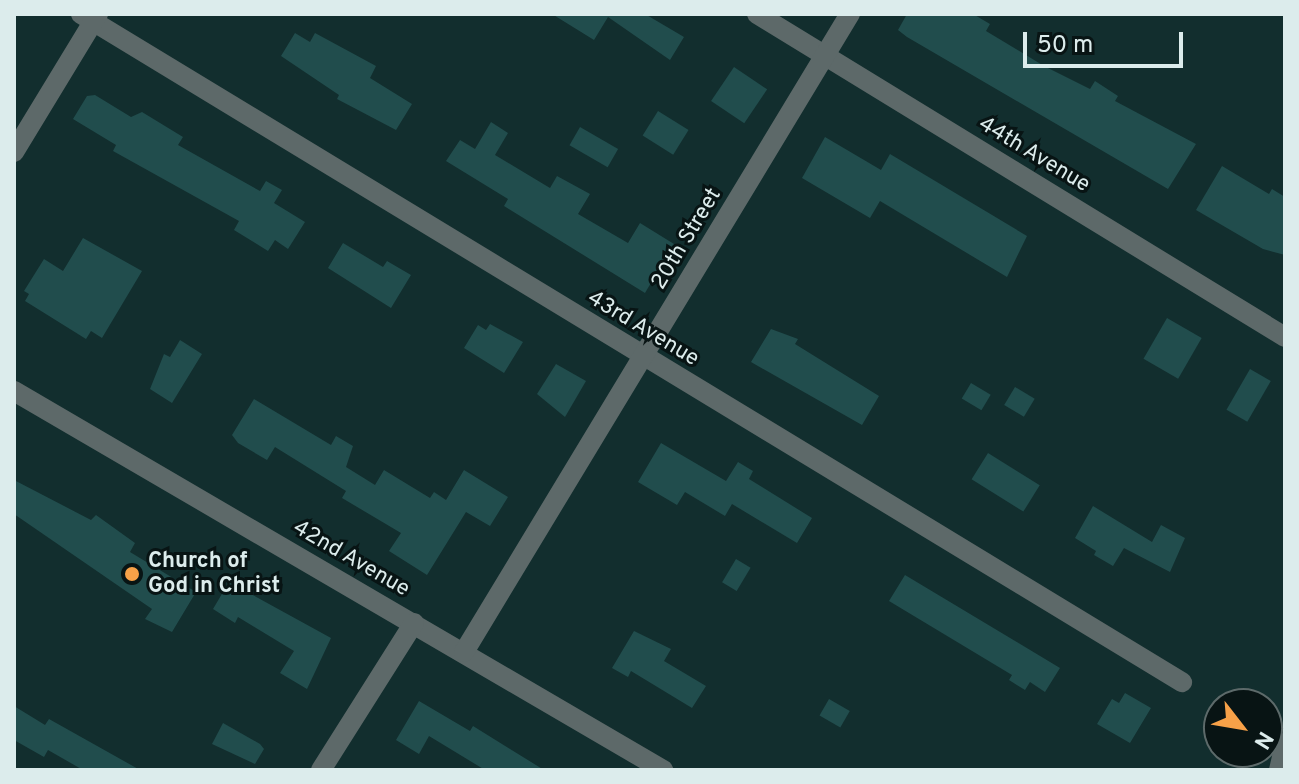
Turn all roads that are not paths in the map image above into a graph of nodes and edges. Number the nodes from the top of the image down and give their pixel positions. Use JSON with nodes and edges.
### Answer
{"nodes":[{"id":1,"x":757,"y":14,"type":"edge"},
{"id":2,"x":850,"y":14,"type":"edge"},
{"id":3,"x":91,"y":16,"type":"edge"},
{"id":4,"x":825,"y":55,"type":"junction"},
{"id":5,"x":14,"y":152,"type":"edge"},
{"id":6,"x":1285,"y":337,"type":"edge"},
{"id":7,"x":644,"y":358,"type":"junction"},
{"id":8,"x":14,"y":391,"type":"edge"},
{"id":9,"x":414,"y":623,"type":"junction"},
{"id":10,"x":464,"y":652,"type":"junction"},
{"id":11,"x":1182,"y":682,"type":"dead end"},
{"id":12,"x":1285,"y":743,"type":"edge"},
{"id":13,"x":321,"y":770,"type":"edge"},
{"id":14,"x":663,"y":770,"type":"edge"},
{"id":15,"x":1279,"y":770,"type":"edge"}],
"edges":[{"from":1,"to":4,"type":"street","name":"44th Avenue"},
{"from":2,"to":4,"type":"street","name":"20th Street"},
{"from":3,"to":5,"type":"street"},
{"from":3,"to":7,"type":"street","name":"43rd Avenue"},
{"from":4,"to":6,"type":"street","name":"44th Avenue"},
{"from":4,"to":7,"type":"street","name":"20th Street"},
{"from":7,"to":10,"type":"street","name":"20th Street"},
{"from":7,"to":11,"type":"street","name":"43rd Avenue"},
{"from":8,"to":9,"type":"street","name":"42nd Avenue"},
{"from":9,"to":10,"type":"street","name":"42nd Avenue"},
{"from":9,"to":13,"type":"street"},
{"from":10,"to":14,"type":"street","name":"42nd Avenue"},
{"from":12,"to":15,"type":"street"}]}
